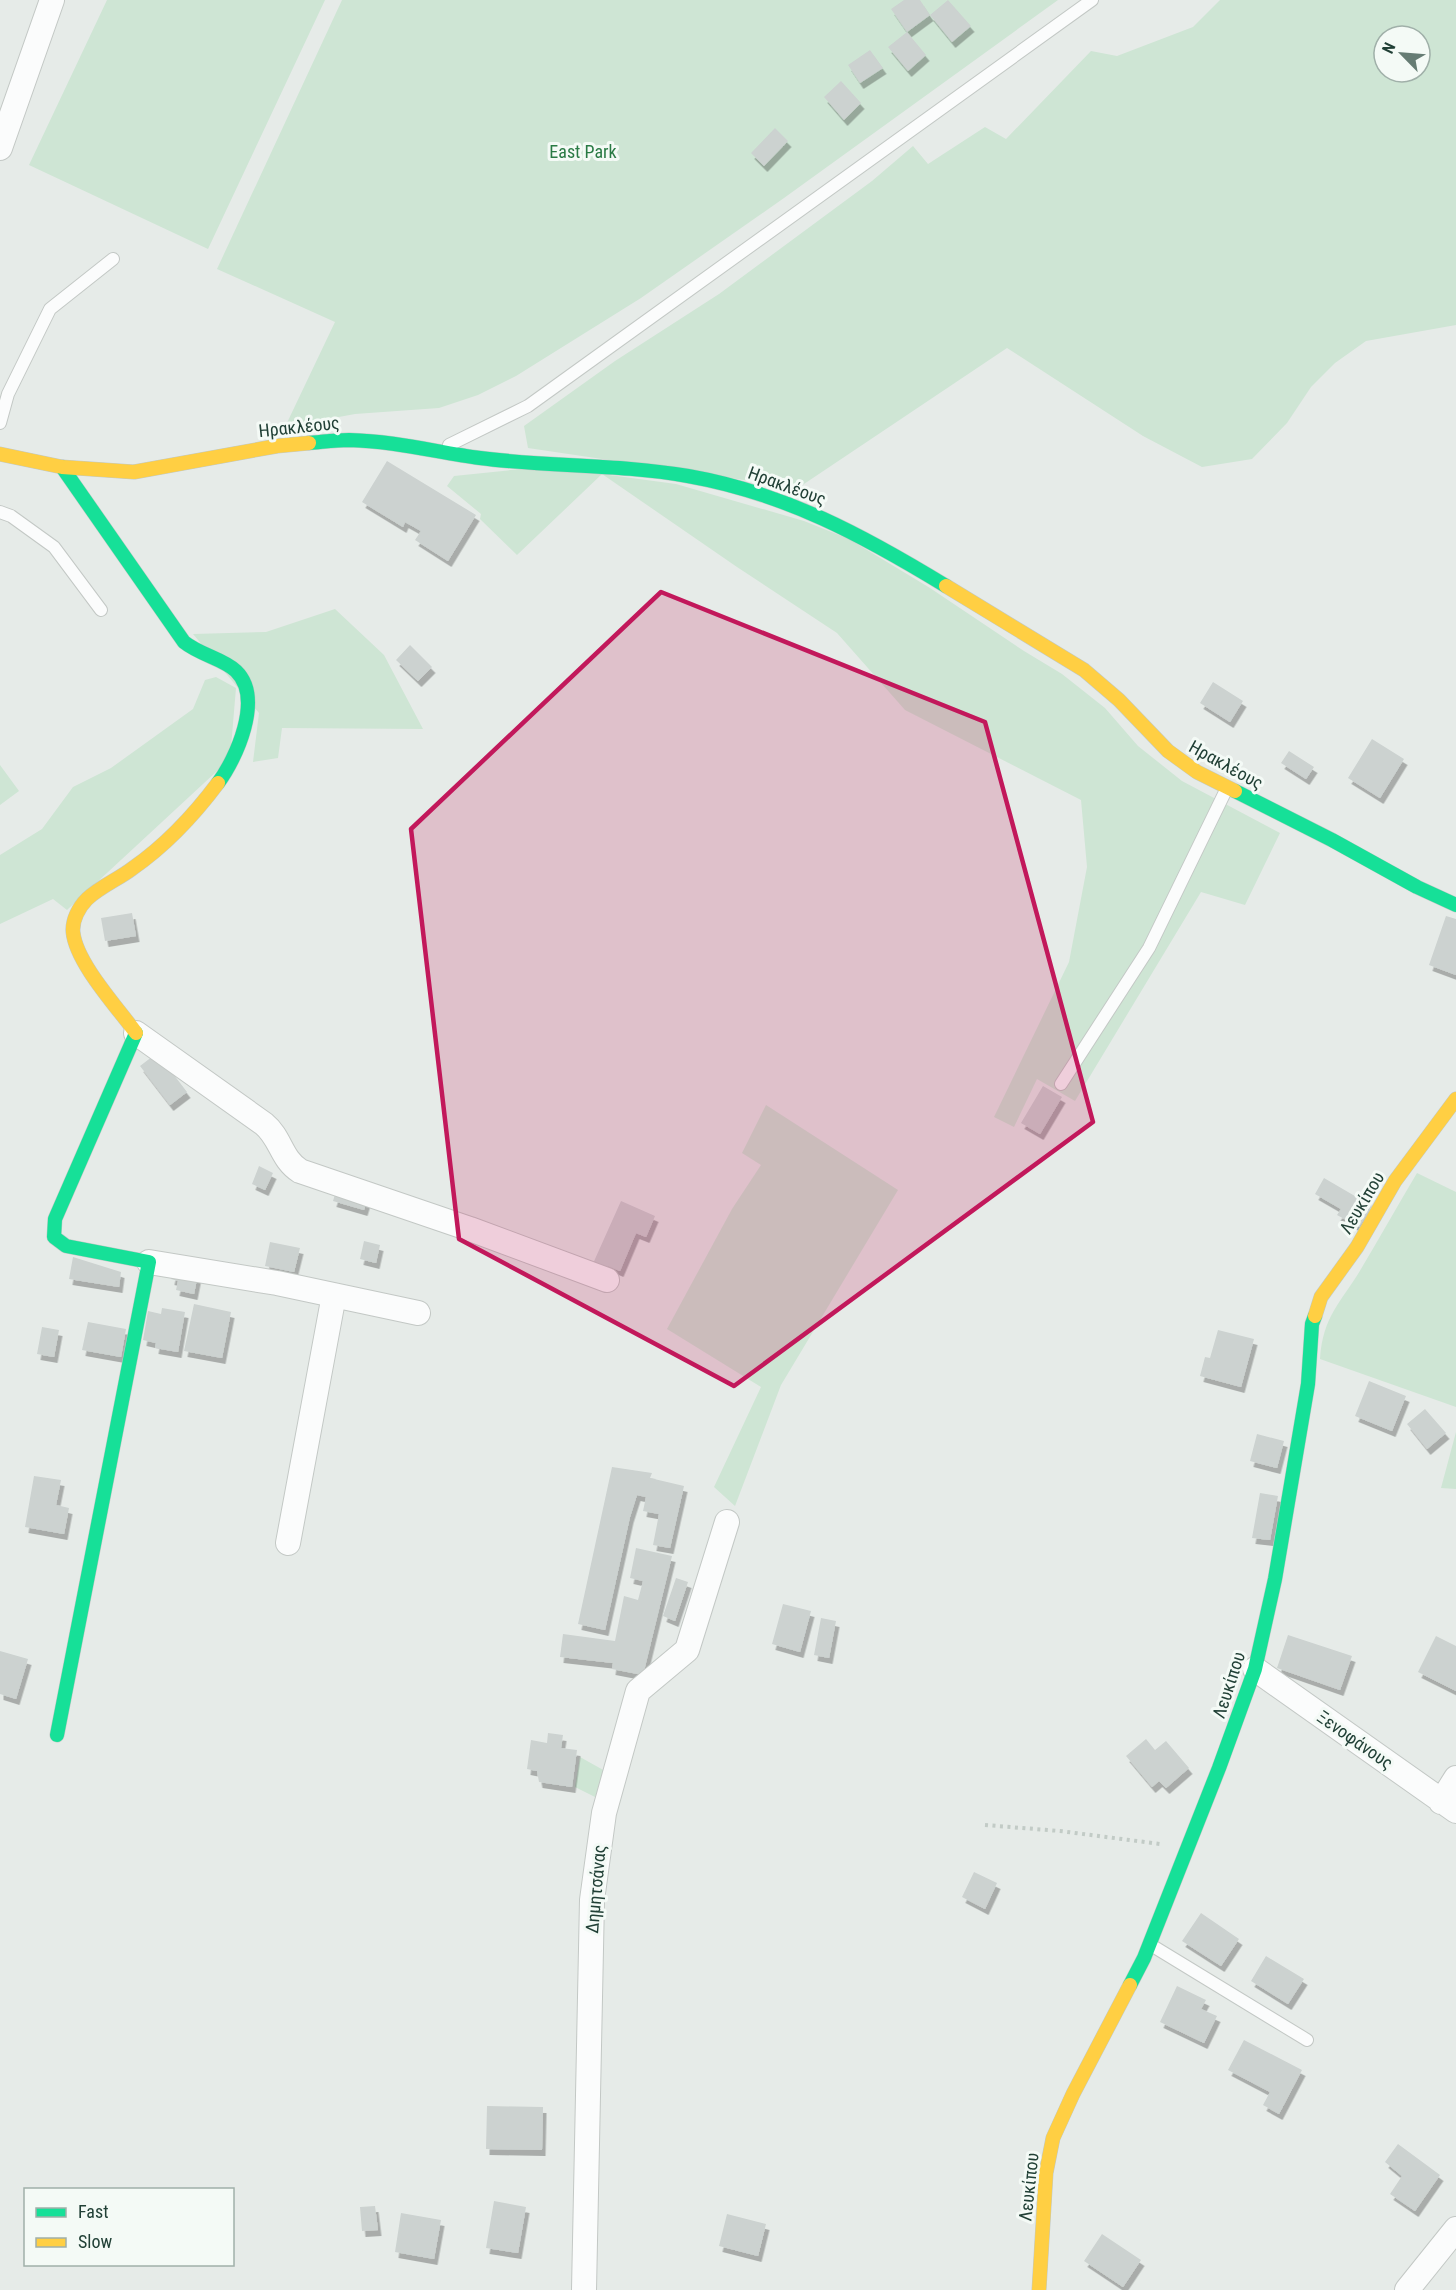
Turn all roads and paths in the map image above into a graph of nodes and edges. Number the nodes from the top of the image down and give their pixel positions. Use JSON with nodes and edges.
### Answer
{"nodes":[{"id":1,"x":52,"y":0,"type":"edge"},
{"id":2,"x":1092,"y":0,"type":"edge"},
{"id":3,"x":0,"y":148,"type":"edge"},
{"id":4,"x":113,"y":259,"type":"dead end"},
{"id":5,"x":0,"y":423,"type":"edge"},
{"id":6,"x":438,"y":450,"type":"junction"},
{"id":7,"x":0,"y":454,"type":"edge"},
{"id":8,"x":62,"y":467,"type":"junction"},
{"id":9,"x":0,"y":512,"type":"edge"},
{"id":10,"x":101,"y":610,"type":"dead end"},
{"id":11,"x":1227,"y":788,"type":"junction"},
{"id":12,"x":1456,"y":905,"type":"edge"},
{"id":13,"x":136,"y":1033,"type":"junction"},
{"id":14,"x":1061,"y":1084,"type":"dead end"},
{"id":15,"x":1456,"y":1099,"type":"edge"},
{"id":16,"x":149,"y":1262,"type":"junction"},
{"id":17,"x":608,"y":1280,"type":"dead end"},
{"id":18,"x":334,"y":1295,"type":"junction"},
{"id":19,"x":418,"y":1312,"type":"dead end"},
{"id":20,"x":727,"y":1522,"type":"dead end"},
{"id":21,"x":288,"y":1543,"type":"dead end"},
{"id":22,"x":1255,"y":1669,"type":"junction"},
{"id":23,"x":57,"y":1735,"type":"dead end"},
{"id":24,"x":1456,"y":1778,"type":"edge"},
{"id":25,"x":1449,"y":1807,"type":"edge"},
{"id":26,"x":985,"y":1825,"type":"dead end"},
{"id":27,"x":1186,"y":1848,"type":"junction"},
{"id":28,"x":1149,"y":1944,"type":"junction"},
{"id":29,"x":1307,"y":2040,"type":"dead end"},
{"id":30,"x":1456,"y":2229,"type":"edge"},
{"id":31,"x":584,"y":2290,"type":"edge"},
{"id":32,"x":1039,"y":2290,"type":"edge"},
{"id":33,"x":1407,"y":2290,"type":"edge"}],
"edges":[{"from":1,"to":3,"type":"street"},
{"from":2,"to":6,"type":"lane"},
{"from":4,"to":5,"type":"lane"},
{"from":6,"to":8,"type":"street","name":"Ηρακλέους"},
{"from":6,"to":11,"type":"street","name":"Ηρακλέους"},
{"from":7,"to":8,"type":"street","name":"Ηρακλέους"},
{"from":8,"to":13,"type":"street"},
{"from":9,"to":10,"type":"lane"},
{"from":11,"to":12,"type":"street","name":"Ηρακλέους"},
{"from":11,"to":14,"type":"lane"},
{"from":13,"to":16,"type":"street"},
{"from":13,"to":17,"type":"street"},
{"from":15,"to":22,"type":"street","name":"Λευκίπου"},
{"from":16,"to":18,"type":"street"},
{"from":16,"to":23,"type":"street"},
{"from":18,"to":19,"type":"street"},
{"from":18,"to":21,"type":"street"},
{"from":20,"to":31,"type":"street","name":"Δημητσάνας"},
{"from":22,"to":25,"type":"street","name":"Ξενοφάνους"},
{"from":22,"to":27,"type":"street","name":"Λευκίπου"},
{"from":24,"to":25,"type":"street"},
{"from":26,"to":27,"type":"path"},
{"from":27,"to":28,"type":"street","name":"Λευκίπου"},
{"from":28,"to":29,"type":"lane"},
{"from":28,"to":32,"type":"street","name":"Λευκίπου"},
{"from":30,"to":33,"type":"street"}]}
